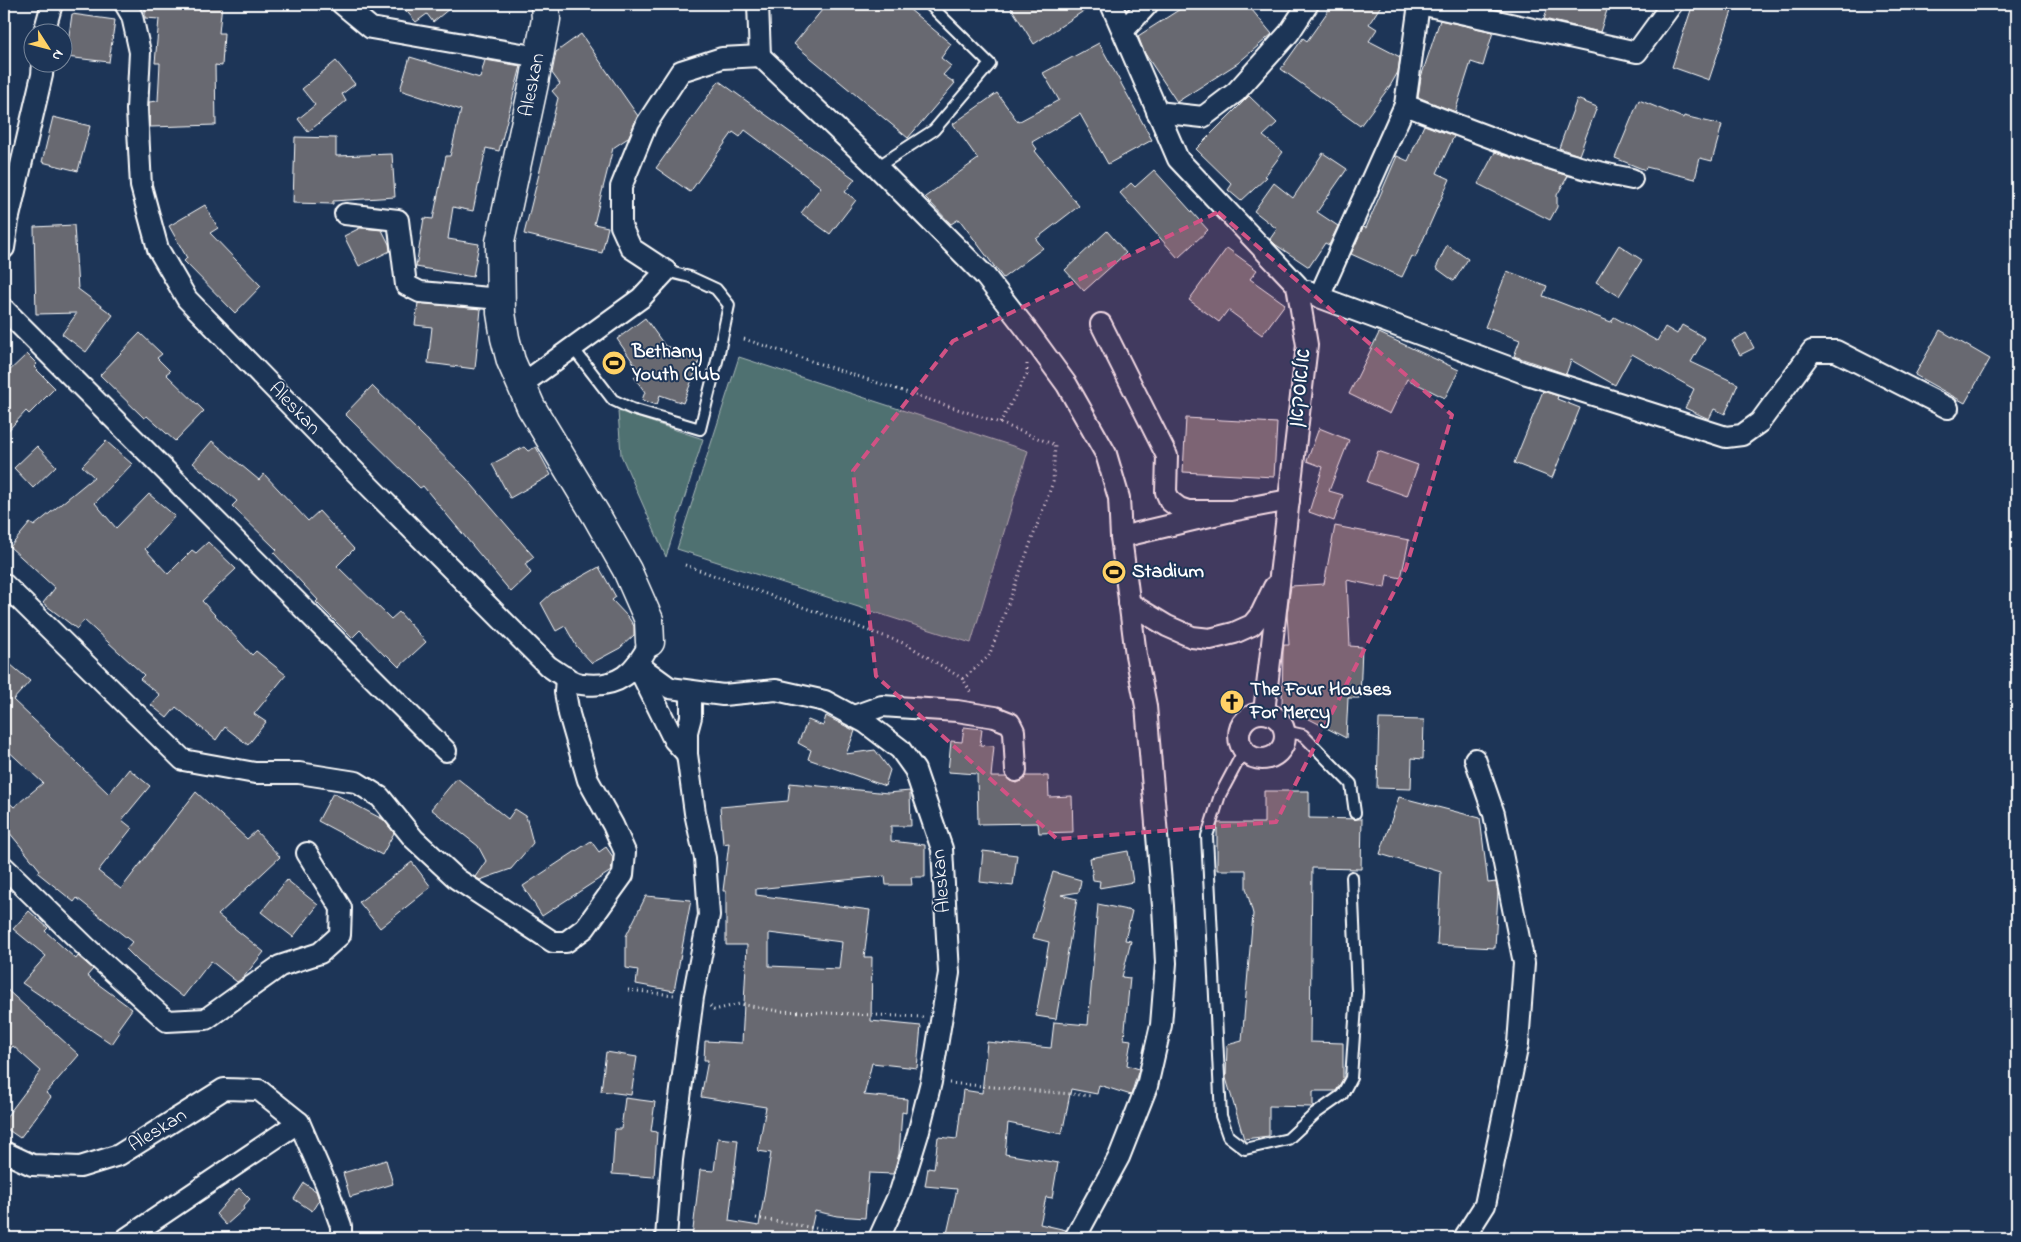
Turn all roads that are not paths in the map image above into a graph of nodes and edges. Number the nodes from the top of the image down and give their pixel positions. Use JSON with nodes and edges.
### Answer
{"nodes":[{"id":1,"x":52,"y":4,"type":"edge"},
{"id":2,"x":125,"y":4,"type":"edge"},
{"id":3,"x":342,"y":4,"type":"edge"},
{"id":4,"x":545,"y":4,"type":"edge"},
{"id":5,"x":758,"y":4,"type":"edge"},
{"id":6,"x":929,"y":4,"type":"edge"},
{"id":7,"x":1111,"y":4,"type":"edge"},
{"id":8,"x":1148,"y":4,"type":"edge"},
{"id":9,"x":1308,"y":4,"type":"edge"},
{"id":10,"x":1419,"y":4,"type":"edge"},
{"id":11,"x":1672,"y":4,"type":"edge"},
{"id":12,"x":47,"y":22,"type":"edge"},
{"id":13,"x":1123,"y":31,"type":"junction"},
{"id":14,"x":760,"y":56,"type":"junction"},
{"id":15,"x":539,"y":57,"type":"junction"},
{"id":16,"x":42,"y":72,"type":"edge"},
{"id":17,"x":1405,"y":105,"type":"junction"},
{"id":18,"x":1157,"y":112,"type":"junction"},
{"id":19,"x":877,"y":167,"type":"junction"},
{"id":20,"x":1632,"y":179,"type":"dead end"},
{"id":21,"x":345,"y":214,"type":"dead end"},
{"id":22,"x":4,"y":248,"type":"edge"},
{"id":23,"x":666,"y":271,"type":"junction"},
{"id":24,"x":1297,"y":284,"type":"junction"},
{"id":25,"x":1319,"y":297,"type":"junction"},
{"id":26,"x":500,"y":298,"type":"junction"},
{"id":27,"x":4,"y":309,"type":"edge"},
{"id":28,"x":1101,"y":324,"type":"dead end"},
{"id":29,"x":573,"y":348,"type":"junction"},
{"id":30,"x":521,"y":385,"type":"junction"},
{"id":31,"x":1948,"y":408,"type":"dead end"},
{"id":32,"x":1289,"y":500,"type":"junction"},
{"id":33,"x":1231,"y":511,"type":"junction"},
{"id":34,"x":1121,"y":537,"type":"junction"},
{"id":35,"x":1280,"y":573,"type":"junction"},
{"id":36,"x":4,"y":584,"type":"edge"},
{"id":37,"x":1129,"y":604,"type":"junction"},
{"id":38,"x":643,"y":653,"type":"junction"},
{"id":39,"x":566,"y":678,"type":"junction"},
{"id":40,"x":691,"y":691,"type":"junction"},
{"id":41,"x":1264,"y":712,"type":"junction"},
{"id":42,"x":854,"y":716,"type":"junction"},
{"id":43,"x":1285,"y":731,"type":"junction"},
{"id":44,"x":1244,"y":750,"type":"junction"},
{"id":45,"x":446,"y":751,"type":"dead end"},
{"id":46,"x":687,"y":754,"type":"junction"},
{"id":47,"x":1475,"y":759,"type":"dead end"},
{"id":48,"x":1016,"y":771,"type":"dead end"},
{"id":49,"x":1355,"y":813,"type":"dead end"},
{"id":50,"x":307,"y":853,"type":"dead end"},
{"id":51,"x":4,"y":867,"type":"edge"},
{"id":52,"x":1352,"y":877,"type":"dead end"},
{"id":53,"x":299,"y":1122,"type":"junction"},
{"id":54,"x":4,"y":1152,"type":"edge"},
{"id":55,"x":127,"y":1238,"type":"edge"},
{"id":56,"x":341,"y":1238,"type":"edge"},
{"id":57,"x":666,"y":1238,"type":"edge"},
{"id":58,"x":873,"y":1238,"type":"edge"},
{"id":59,"x":1075,"y":1238,"type":"edge"},
{"id":60,"x":1464,"y":1238,"type":"edge"}],
"edges":[{"from":1,"to":12,"type":"street"},
{"from":2,"to":39,"type":"street","name":"Aleskan"},
{"from":3,"to":15,"type":"street"},
{"from":4,"to":15,"type":"street","name":"Aleskan"},
{"from":5,"to":14,"type":"street"},
{"from":6,"to":19,"type":"lane"},
{"from":7,"to":13,"type":"street"},
{"from":8,"to":13,"type":"street"},
{"from":9,"to":18,"type":"street"},
{"from":10,"to":11,"type":"street"},
{"from":10,"to":17,"type":"street"},
{"from":13,"to":18,"type":"street"},
{"from":14,"to":19,"type":"street"},
{"from":14,"to":23,"type":"street"},
{"from":15,"to":26,"type":"street","name":"Aleskan"},
{"from":16,"to":22,"type":"street"},
{"from":17,"to":20,"type":"street"},
{"from":17,"to":25,"type":"street"},
{"from":18,"to":24,"type":"street"},
{"from":19,"to":34,"type":"street"},
{"from":21,"to":26,"type":"street"},
{"from":23,"to":29,"type":"street"},
{"from":23,"to":29,"type":"lane"},
{"from":24,"to":25,"type":"street"},
{"from":24,"to":32,"type":"street","name":"אלאסקאן"},
{"from":25,"to":31,"type":"street"},
{"from":26,"to":30,"type":"street","name":"Aleskan"},
{"from":27,"to":45,"type":"street"},
{"from":28,"to":33,"type":"street"},
{"from":29,"to":30,"type":"street"},
{"from":30,"to":38,"type":"street","name":"Aleskan"},
{"from":32,"to":33,"type":"street"},
{"from":32,"to":35,"type":"street","name":"אלאסקאן"},
{"from":33,"to":34,"type":"street"},
{"from":34,"to":37,"type":"street"},
{"from":35,"to":37,"type":"street"},
{"from":35,"to":41,"type":"street","name":"אלאסקאן"},
{"from":36,"to":39,"type":"street"},
{"from":37,"to":59,"type":"street"},
{"from":38,"to":39,"type":"street","name":"Aleskan"},
{"from":38,"to":40,"type":"street","name":"Aleskan"},
{"from":38,"to":46,"type":"street"},
{"from":40,"to":42,"type":"street","name":"Aleskan"},
{"from":40,"to":46,"type":"street"},
{"from":41,"to":43,"type":"street"},
{"from":41,"to":44,"type":"street"},
{"from":42,"to":48,"type":"street"},
{"from":42,"to":58,"type":"street","name":"Aleskan"},
{"from":43,"to":44,"type":"street"},
{"from":43,"to":49,"type":"lane"},
{"from":44,"to":52,"type":"lane"},
{"from":46,"to":57,"type":"street"},
{"from":47,"to":60,"type":"street"},
{"from":50,"to":51,"type":"street"},
{"from":53,"to":54,"type":"street","name":"Aleskan"},
{"from":53,"to":55,"type":"street"},
{"from":53,"to":56,"type":"street"}]}
